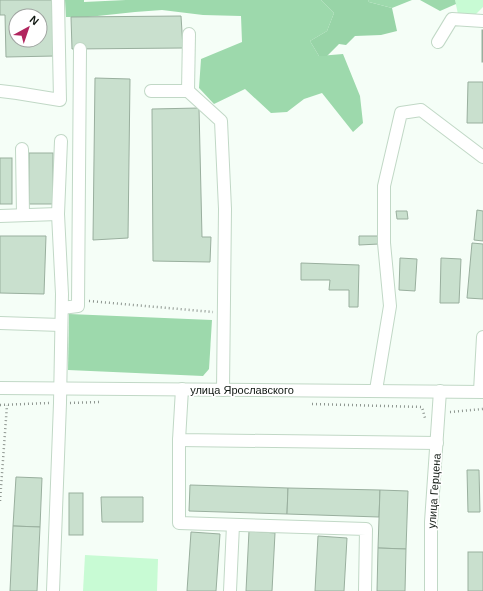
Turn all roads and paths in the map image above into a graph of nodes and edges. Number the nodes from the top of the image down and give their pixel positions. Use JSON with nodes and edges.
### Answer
{"nodes":[{"id":1,"x":58,"y":0,"type":"edge"},
{"id":2,"x":483,"y":20,"type":"edge"},
{"id":3,"x":189,"y":34,"type":"dead end"},
{"id":4,"x":438,"y":42,"type":"dead end"},
{"id":5,"x":80,"y":49,"type":"dead end"},
{"id":6,"x":0,"y":91,"type":"edge"},
{"id":7,"x":151,"y":91,"type":"dead end"},
{"id":8,"x":188,"y":91,"type":"junction"},
{"id":9,"x":61,"y":141,"type":"dead end"},
{"id":10,"x":22,"y":149,"type":"dead end"},
{"id":11,"x":483,"y":157,"type":"edge"},
{"id":12,"x":58,"y":214,"type":"junction"},
{"id":13,"x":0,"y":216,"type":"edge"},
{"id":14,"x":23,"y":216,"type":"junction"},
{"id":15,"x":78,"y":300,"type":"junction"},
{"id":16,"x":62,"y":308,"type":"junction"},
{"id":17,"x":224,"y":313,"type":"junction"},
{"id":18,"x":0,"y":323,"type":"edge"},
{"id":19,"x":61,"y":325,"type":"junction"},
{"id":20,"x":483,"y":337,"type":"edge"},
{"id":21,"x":0,"y":388,"type":"edge"},
{"id":22,"x":60,"y":388,"type":"junction"},
{"id":23,"x":182,"y":389,"type":"junction"},
{"id":24,"x":223,"y":390,"type":"junction"},
{"id":25,"x":376,"y":390,"type":"junction"},
{"id":26,"x":440,"y":391,"type":"junction"},
{"id":27,"x":481,"y":391,"type":"edge"},
{"id":28,"x":106,"y":402,"type":"dead end"},
{"id":29,"x":60,"y":403,"type":"junction"},
{"id":30,"x":306,"y":404,"type":"dead end"},
{"id":31,"x":0,"y":405,"type":"edge"},
{"id":32,"x":6,"y":405,"type":"junction"},
{"id":33,"x":483,"y":410,"type":"edge"},
{"id":34,"x":449,"y":412,"type":"dead end"},
{"id":35,"x":179,"y":440,"type":"junction"},
{"id":36,"x":432,"y":443,"type":"junction"},
{"id":37,"x":0,"y":501,"type":"edge"},
{"id":38,"x":233,"y":524,"type":"junction"},
{"id":39,"x":53,"y":591,"type":"edge"},
{"id":40,"x":230,"y":591,"type":"edge"},
{"id":41,"x":365,"y":591,"type":"edge"},
{"id":42,"x":431,"y":591,"type":"edge"}],
"edges":[{"from":1,"to":6,"type":"street"},
{"from":2,"to":4,"type":"street"},
{"from":3,"to":8,"type":"street"},
{"from":5,"to":15,"type":"street"},
{"from":7,"to":8,"type":"street"},
{"from":8,"to":17,"type":"street"},
{"from":9,"to":12,"type":"street"},
{"from":10,"to":14,"type":"street"},
{"from":11,"to":25,"type":"street"},
{"from":12,"to":14,"type":"street"},
{"from":12,"to":16,"type":"street"},
{"from":13,"to":14,"type":"street"},
{"from":15,"to":16,"type":"street"},
{"from":15,"to":17,"type":"path"},
{"from":16,"to":19,"type":"street"},
{"from":17,"to":24,"type":"street"},
{"from":18,"to":19,"type":"street"},
{"from":19,"to":22,"type":"street"},
{"from":20,"to":27,"type":"street"},
{"from":21,"to":22,"type":"street","name":"улица Ярославского"},
{"from":22,"to":23,"type":"street","name":"улица Ярославского"},
{"from":22,"to":29,"type":"street"},
{"from":23,"to":24,"type":"street","name":"улица Ярославского"},
{"from":23,"to":35,"type":"street"},
{"from":24,"to":25,"type":"street","name":"улица Ярославского"},
{"from":25,"to":26,"type":"street","name":"улица Ярославского"},
{"from":26,"to":27,"type":"street","name":"улица Ярославского"},
{"from":26,"to":36,"type":"street","name":"улица Герцена"},
{"from":28,"to":29,"type":"path"},
{"from":29,"to":32,"type":"path"},
{"from":29,"to":39,"type":"street"},
{"from":30,"to":36,"type":"path"},
{"from":31,"to":32,"type":"path"},
{"from":32,"to":37,"type":"path"},
{"from":33,"to":34,"type":"path"},
{"from":35,"to":36,"type":"street"},
{"from":35,"to":38,"type":"street"},
{"from":36,"to":42,"type":"street","name":"улица Герцена"},
{"from":38,"to":40,"type":"street"},
{"from":38,"to":41,"type":"street"}]}
